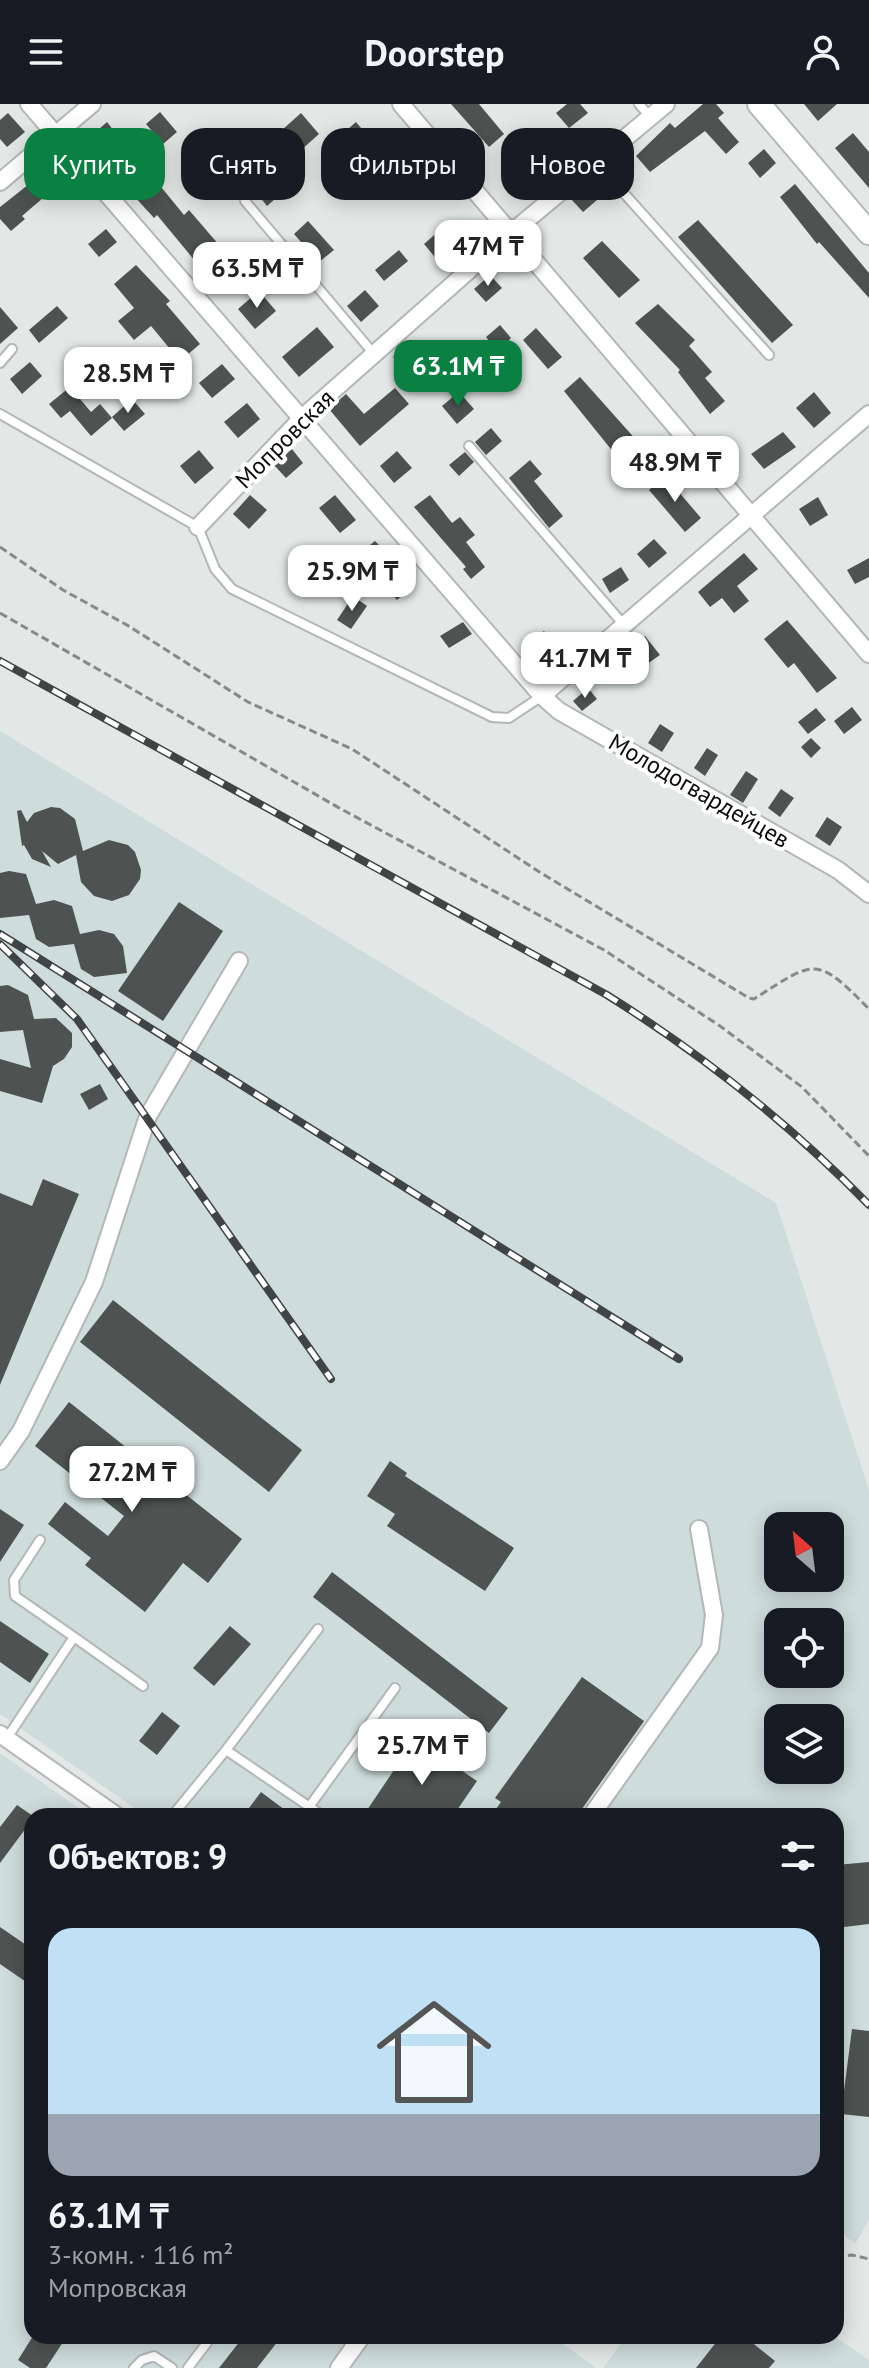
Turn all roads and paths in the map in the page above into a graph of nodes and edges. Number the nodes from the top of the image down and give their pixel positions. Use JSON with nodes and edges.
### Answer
{"nodes":[{"id":1,"x":29,"y":104,"type":"edge"},
{"id":2,"x":92,"y":104,"type":"edge"},
{"id":3,"x":401,"y":104,"type":"edge"},
{"id":4,"x":639,"y":104,"type":"edge"},
{"id":5,"x":666,"y":104,"type":"edge"},
{"id":6,"x":759,"y":104,"type":"edge"},
{"id":7,"x":650,"y":117,"type":"junction"},
{"id":8,"x":49,"y":128,"type":"edge"},
{"id":9,"x":63,"y":128,"type":"edge"},
{"id":10,"x":634,"y":130,"type":"edge"},
{"id":11,"x":24,"y":161,"type":"edge"},
{"id":12,"x":0,"y":182,"type":"edge"},
{"id":13,"x":112,"y":200,"type":"edge"},
{"id":14,"x":551,"y":200,"type":"edge"},
{"id":15,"x":630,"y":200,"type":"edge"},
{"id":16,"x":245,"y":201,"type":"dead end"},
{"id":17,"x":511,"y":233,"type":"junction"},
{"id":18,"x":869,"y":233,"type":"edge"},
{"id":19,"x":12,"y":349,"type":"dead end"},
{"id":20,"x":374,"y":355,"type":"junction"},
{"id":21,"x":769,"y":355,"type":"dead end"},
{"id":22,"x":0,"y":363,"type":"edge"},
{"id":23,"x":0,"y":414,"type":"edge"},
{"id":24,"x":869,"y":414,"type":"edge"},
{"id":25,"x":303,"y":417,"type":"junction"},
{"id":26,"x":469,"y":446,"type":"dead end"},
{"id":27,"x":752,"y":514,"type":"junction"},
{"id":28,"x":198,"y":527,"type":"junction"},
{"id":29,"x":0,"y":547,"type":"edge"},
{"id":30,"x":0,"y":613,"type":"edge"},
{"id":31,"x":624,"y":625,"type":"junction"},
{"id":32,"x":869,"y":654,"type":"edge"},
{"id":33,"x":542,"y":696,"type":"junction"},
{"id":34,"x":869,"y":894,"type":"edge"},
{"id":35,"x":239,"y":961,"type":"dead end"},
{"id":36,"x":869,"y":1009,"type":"edge"},
{"id":37,"x":869,"y":1156,"type":"edge"},
{"id":38,"x":0,"y":1461,"type":"edge"},
{"id":39,"x":699,"y":1529,"type":"dead end"},
{"id":40,"x":40,"y":1540,"type":"dead end"},
{"id":41,"x":318,"y":1629,"type":"dead end"},
{"id":42,"x":74,"y":1637,"type":"junction"},
{"id":43,"x":143,"y":1686,"type":"dead end"},
{"id":44,"x":395,"y":1688,"type":"dead end"},
{"id":45,"x":3,"y":1736,"type":"edge"},
{"id":46,"x":226,"y":1750,"type":"junction"},
{"id":47,"x":309,"y":1807,"type":"joint"},
{"id":48,"x":106,"y":1808,"type":"edge"},
{"id":49,"x":179,"y":1808,"type":"edge"},
{"id":50,"x":597,"y":1808,"type":"edge"},
{"id":51,"x":844,"y":2256,"type":"edge"},
{"id":52,"x":869,"y":2259,"type":"edge"},
{"id":53,"x":206,"y":2344,"type":"edge"},
{"id":54,"x":356,"y":2344,"type":"edge"},
{"id":55,"x":134,"y":2368,"type":"edge"},
{"id":56,"x":172,"y":2368,"type":"edge"},
{"id":57,"x":188,"y":2368,"type":"edge"},
{"id":58,"x":339,"y":2368,"type":"edge"}],
"edges":[{"from":1,"to":8,"type":"street","name":"Молодогвардейцев"},
{"from":2,"to":9,"type":"street"},
{"from":3,"to":17,"type":"street"},
{"from":4,"to":7,"type":"lane"},
{"from":5,"to":7,"type":"street","name":"Мопровская"},
{"from":6,"to":18,"type":"main road"},
{"from":7,"to":10,"type":"street","name":"Мопровская"},
{"from":11,"to":12,"type":"street"},
{"from":13,"to":25,"type":"street","name":"Молодогвардейцев"},
{"from":14,"to":17,"type":"street","name":"Мопровская"},
{"from":15,"to":21,"type":"lane"},
{"from":16,"to":20,"type":"lane"},
{"from":17,"to":20,"type":"street","name":"Мопровская"},
{"from":17,"to":27,"type":"street"},
{"from":19,"to":22,"type":"lane"},
{"from":20,"to":25,"type":"street","name":"Мопровская"},
{"from":23,"to":28,"type":"lane"},
{"from":24,"to":27,"type":"street"},
{"from":25,"to":28,"type":"street","name":"Мопровская"},
{"from":25,"to":33,"type":"street","name":"Молодогвардейцев"},
{"from":26,"to":31,"type":"lane"},
{"from":27,"to":31,"type":"street"},
{"from":27,"to":32,"type":"street"},
{"from":28,"to":33,"type":"lane"},
{"from":29,"to":36,"type":"path"},
{"from":30,"to":37,"type":"path"},
{"from":31,"to":33,"type":"street"},
{"from":33,"to":34,"type":"street","name":"Молодогвардейцев"},
{"from":35,"to":38,"type":"street"},
{"from":39,"to":50,"type":"street"},
{"from":40,"to":42,"type":"lane"},
{"from":41,"to":46,"type":"lane"},
{"from":42,"to":43,"type":"lane"},
{"from":42,"to":45,"type":"lane"},
{"from":44,"to":47,"type":"lane"},
{"from":45,"to":48,"type":"street"},
{"from":46,"to":47,"type":"lane"},
{"from":46,"to":49,"type":"lane"},
{"from":51,"to":52,"type":"path"},
{"from":53,"to":57,"type":"lane"},
{"from":54,"to":58,"type":"street"},
{"from":55,"to":56,"type":"lane"}]}
